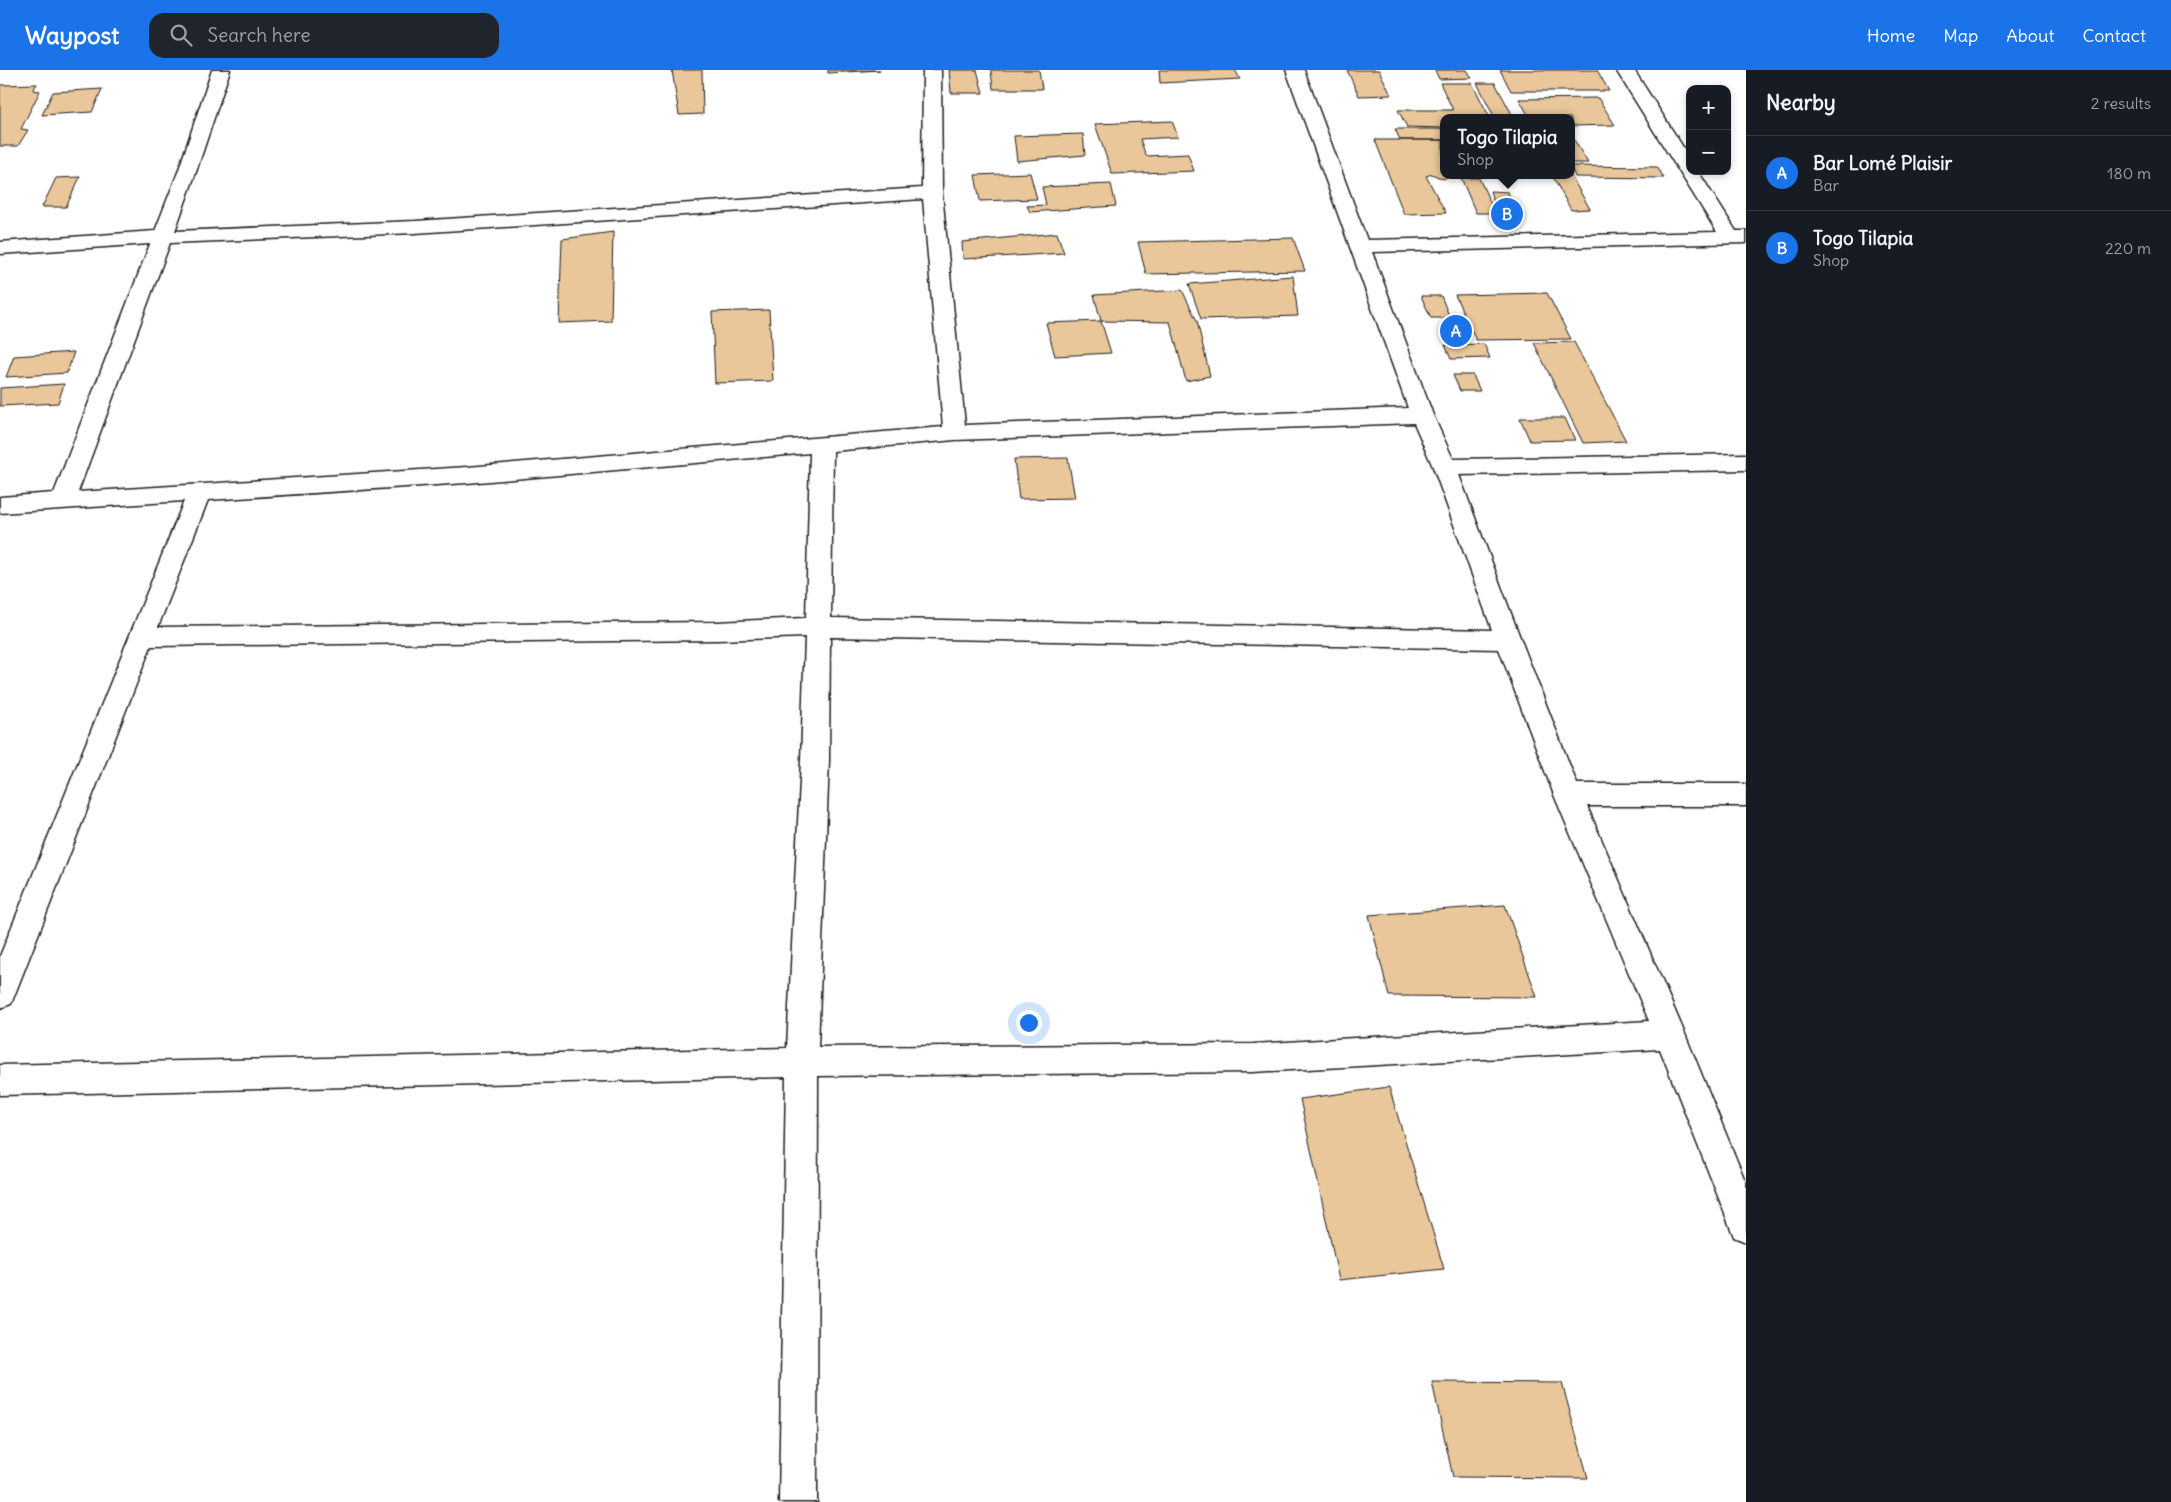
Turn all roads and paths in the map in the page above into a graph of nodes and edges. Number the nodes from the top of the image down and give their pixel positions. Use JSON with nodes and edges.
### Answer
{"nodes":[{"id":1,"x":221,"y":70,"type":"edge"},
{"id":2,"x":932,"y":70,"type":"edge"},
{"id":3,"x":1295,"y":70,"type":"edge"},
{"id":4,"x":1624,"y":70,"type":"edge"},
{"id":5,"x":932,"y":193,"type":"junction"},
{"id":6,"x":161,"y":237,"type":"junction"},
{"id":7,"x":1738,"y":237,"type":"edge"},
{"id":8,"x":1360,"y":246,"type":"junction"},
{"id":9,"x":0,"y":248,"type":"edge"},
{"id":10,"x":1422,"y":415,"type":"junction"},
{"id":11,"x":955,"y":433,"type":"junction"},
{"id":12,"x":822,"y":443,"type":"junction"},
{"id":13,"x":1746,"y":462,"type":"edge"},
{"id":14,"x":1445,"y":467,"type":"junction"},
{"id":15,"x":199,"y":492,"type":"junction"},
{"id":16,"x":62,"y":501,"type":"junction"},
{"id":17,"x":0,"y":505,"type":"edge"},
{"id":18,"x":818,"y":627,"type":"junction"},
{"id":19,"x":142,"y":637,"type":"junction"},
{"id":20,"x":1508,"y":640,"type":"junction"},
{"id":21,"x":1568,"y":795,"type":"junction"},
{"id":22,"x":1746,"y":795,"type":"edge"},
{"id":23,"x":0,"y":994,"type":"edge"},
{"id":24,"x":1670,"y":1034,"type":"junction"},
{"id":25,"x":802,"y":1062,"type":"junction"},
{"id":26,"x":0,"y":1080,"type":"edge"},
{"id":27,"x":1746,"y":1225,"type":"edge"},
{"id":28,"x":798,"y":1502,"type":"edge"}],
"edges":[{"from":1,"to":6,"type":"street"},
{"from":2,"to":5,"type":"street"},
{"from":3,"to":8,"type":"street"},
{"from":4,"to":7,"type":"street"},
{"from":5,"to":6,"type":"street"},
{"from":5,"to":11,"type":"street"},
{"from":6,"to":9,"type":"street"},
{"from":6,"to":16,"type":"street"},
{"from":7,"to":8,"type":"street"},
{"from":8,"to":10,"type":"street"},
{"from":10,"to":11,"type":"street"},
{"from":10,"to":14,"type":"street"},
{"from":11,"to":12,"type":"street"},
{"from":12,"to":15,"type":"street"},
{"from":12,"to":18,"type":"street"},
{"from":13,"to":14,"type":"street"},
{"from":14,"to":20,"type":"street"},
{"from":15,"to":16,"type":"street"},
{"from":15,"to":19,"type":"street"},
{"from":16,"to":17,"type":"street"},
{"from":18,"to":19,"type":"street"},
{"from":18,"to":20,"type":"street"},
{"from":18,"to":25,"type":"street"},
{"from":19,"to":23,"type":"street"},
{"from":20,"to":21,"type":"street"},
{"from":21,"to":22,"type":"street"},
{"from":21,"to":24,"type":"street"},
{"from":24,"to":25,"type":"street"},
{"from":24,"to":27,"type":"street"},
{"from":25,"to":26,"type":"street"},
{"from":25,"to":28,"type":"street"}]}
